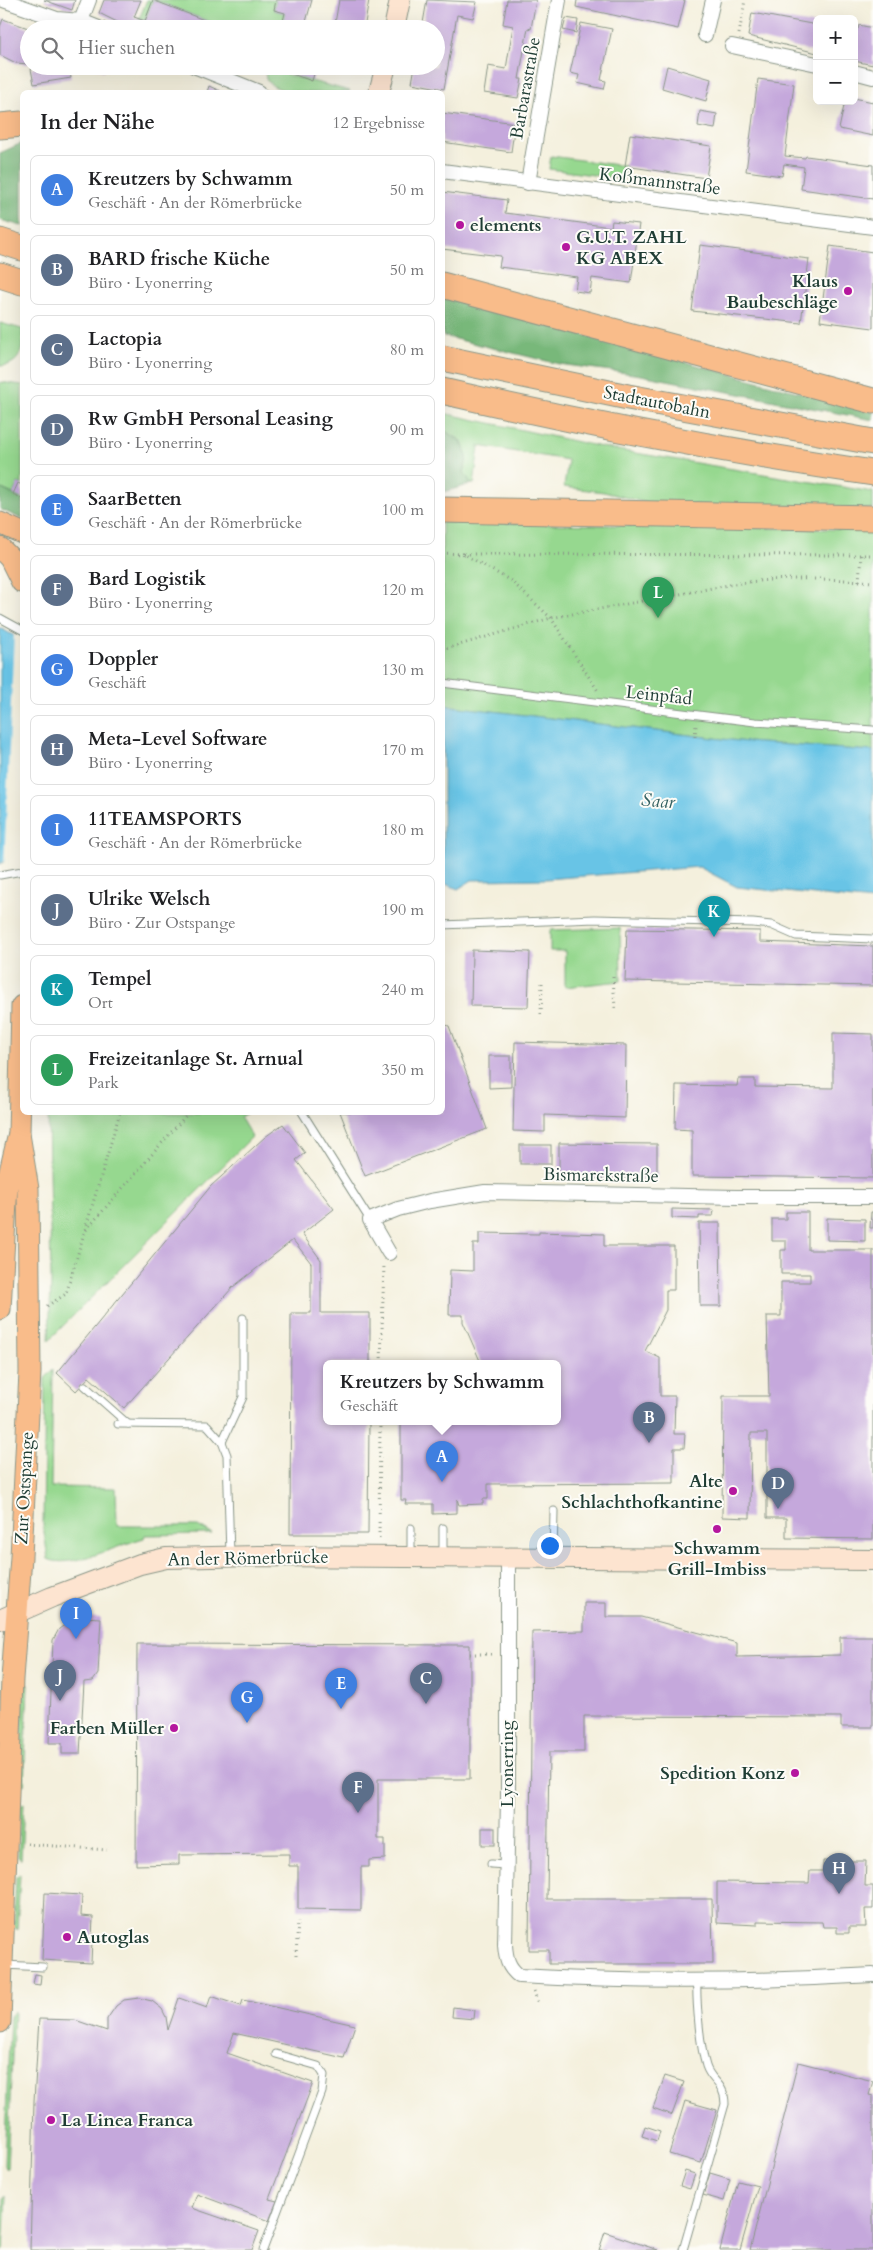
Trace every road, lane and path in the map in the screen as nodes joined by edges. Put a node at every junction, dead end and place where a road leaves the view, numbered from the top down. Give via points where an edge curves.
1 (3, 0) edge
2 (89, 0) edge
3 (400, 0) edge
4 (559, 0) edge
5 (713, 0) edge
6 (745, 0) edge
7 (69, 20) edge
8 (81, 20) edge
9 (396, 20) edge
10 (705, 35) dead end
11 (734, 46) joint
12 (813, 63) edge
13 (858, 73) edge
14 (216, 75) edge
15 (384, 75) edge
16 (873, 77) edge
17 (254, 90) edge
18 (380, 90) edge
19 (20, 124) edge
20 (0, 126) edge
21 (20, 131) edge
22 (0, 139) edge
23 (445, 171) edge
24 (528, 183) junction
25 (873, 227) edge
26 (0, 241) edge
27 (20, 247) edge
28 (0, 275) edge
29 (20, 281) edge
30 (445, 286) edge
31 (445, 359) edge
32 (445, 392) edge
33 (873, 400) edge
34 (873, 442) edge
35 (873, 473) edge
36 (445, 510) edge
37 (873, 518) edge
38 (0, 523) edge
39 (20, 532) edge
40 (0, 548) edge
41 (445, 553) edge
42 (464, 554) junction
43 (861, 554) junction
44 (873, 555) edge
45 (20, 578) edge
46 (859, 581) junction
47 (873, 582) edge
48 (0, 618) edge
49 (551, 618) junction
50 (20, 629) edge
51 (445, 649) edge
52 (445, 683) edge
53 (606, 704) junction
54 (696, 723) dead end
55 (873, 730) edge
56 (695, 737) dead end
57 (20, 871) edge
58 (0, 875) edge
59 (445, 925) edge
60 (873, 939) edge
61 (613, 977) dead end
62 (542, 983) dead end
63 (615, 1008) dead end
64 (541, 1014) dead end
65 (20, 1070) edge
66 (119, 1115) edge
67 (186, 1115) edge
68 (304, 1115) edge
69 (18, 1134) junction
70 (873, 1197) edge
71 (370, 1220) junction
72 (83, 1233) junction
73 (389, 1253) joint
74 (44, 1307) dead end
75 (0, 1308) edge
76 (243, 1318) dead end
77 (381, 1360) edge
78 (85, 1386) dead end
79 (118, 1424) dead end
80 (128, 1424) junction
81 (380, 1425) edge
82 (222, 1442) junction
83 (554, 1511) dead end
84 (411, 1528) dead end
85 (443, 1528) dead end
86 (379, 1537) dead end
87 (230, 1556) junction
88 (410, 1556) junction
89 (443, 1557) junction
90 (508, 1557) junction
91 (553, 1557) junction
92 (873, 1560) edge
93 (9, 1616) edge
94 (470, 1654) dead end
95 (489, 1654) dead end
96 (26, 1844) dead end
97 (107, 1850) dead end
98 (298, 1921) dead end
99 (296, 1956) dead end
100 (2, 1965) junction
101 (43, 1966) dead end
102 (873, 1976) edge
103 (697, 1980) junction
104 (0, 2022) edge
105 (276, 2054) dead end
106 (264, 2250) edge
107 (683, 2250) edge

1 - 7 street via 57,19
2 - 8 street
3 - 9 street
4 - 24 street, Barbarastraße
5 - 10 street
6 - 11 path
11 - 12 street
13 - 16 street
14 - 17 street
15 - 18 street
19 - 20 highway
21 - 22 main road
23 - 24 street, Koßmannstraße
24 - 25 street, Koßmannstraße
26 - 27 highway
28 - 29 highway
30 - 33 highway
31 - 34 highway, Stadtautobahn via 628,397
32 - 35 highway, Stadtautobahn via 632,431
36 - 37 highway
38 - 39 main road
40 - 45 main road via 10,558
41 - 42 path
42 - 43 path
42 - 49 path via 511,581
43 - 44 path
43 - 46 path
46 - 47 path
46 - 49 path via 814,578 760,580
48 - 50 lane
49 - 51 path
49 - 53 path
52 - 53 lane, Leinpfad
53 - 55 lane, Leinpfad via 755,722
54 - 56 path
57 - 58 lane
59 - 60 lane via 595,919 753,923 771,925 796,936
61 - 63 path
62 - 64 path
65 - 69 main road, Zur Ostspange
66 - 72 path
67 - 72 path
68 - 71 lane
69 - 75 main road, Zur Ostspange via 7,1184
69 - 93 main road, Zur Ostspange via 28,1189 31,1304 29,1402
70 - 71 street, Bismarckstraße via 485,1192 430,1201
71 - 73 street
72 - 74 path via 66,1294
73 - 77 path via 382,1268
76 - 82 lane via 243,1396
78 - 80 lane
79 - 80 lane
80 - 82 lane via 207,1425
81 - 86 path
82 - 87 lane via 227,1455
83 - 91 lane
84 - 88 lane
85 - 89 lane
87 - 88 street, An der Römerbrücke
87 - 93 street, An der Römerbrücke via 166,1558 140,1564
88 - 89 street, An der Römerbrücke
89 - 90 street, An der Römerbrücke
90 - 91 street
90 - 103 street, Lyonerring via 508,1800 498,1865 506,1959 510,1969 519,1976
91 - 92 street
93 - 100 main road, Zur Ostspange via 12,1679
94 - 95 path
96 - 97 path
98 - 99 path
100 - 101 lane
100 - 104 main road, Zur Ostspange
102 - 103 street, Lyonerring
103 - 107 lane via 696,1998 706,2066 725,2094 725,2104
105 - 106 lane via 318,2066 324,2075 322,2092

